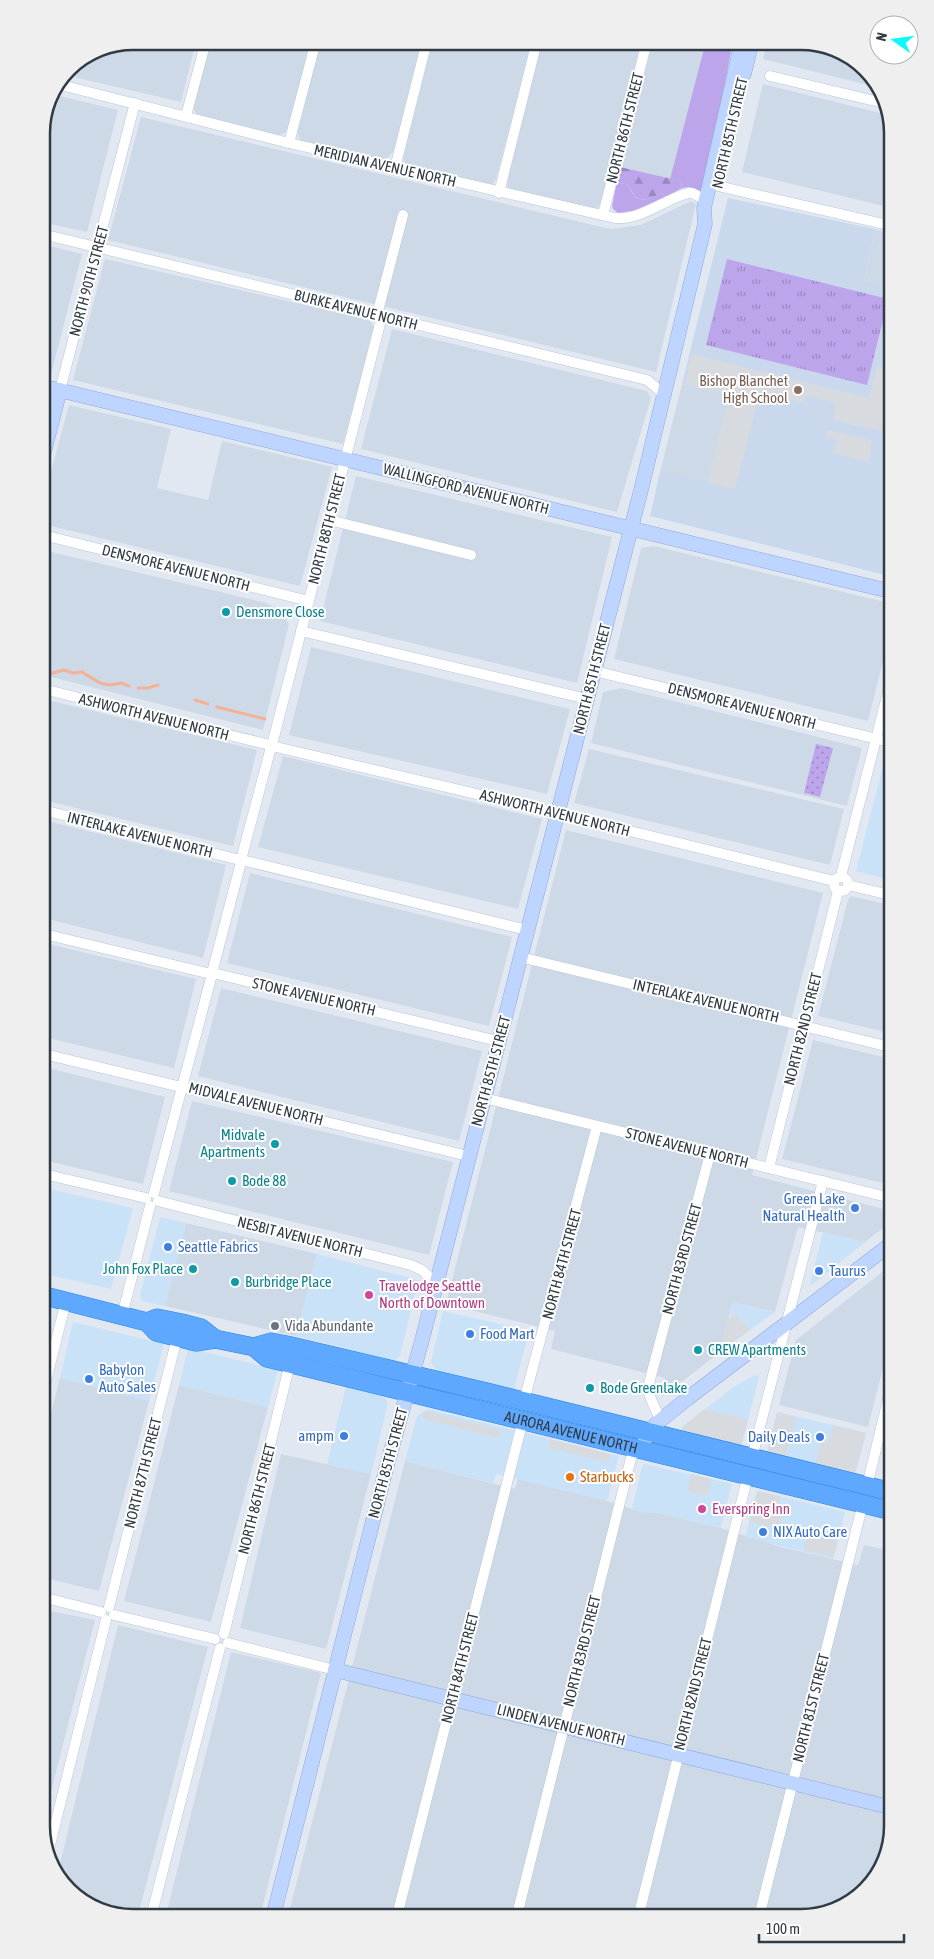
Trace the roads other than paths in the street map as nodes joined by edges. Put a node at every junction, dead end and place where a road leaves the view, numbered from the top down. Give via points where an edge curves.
1 (204, 50) edge
2 (314, 50) edge
3 (425, 50) edge
4 (535, 50) edge
5 (645, 50) edge
6 (740, 50) edge
7 (750, 50) edge
8 (770, 76) dead end
9 (65, 86) edge
10 (877, 101) edge
11 (134, 103) junction
12 (186, 116) junction
13 (290, 143) junction
14 (395, 168) junction
15 (718, 186) junction
16 (499, 193) junction
17 (706, 200) junction
18 (403, 215) dead end
19 (603, 216) junction
20 (704, 224) junction
21 (884, 224) edge
22 (50, 236) edge
23 (98, 248) junction
24 (379, 316) junction
25 (50, 388) edge
26 (60, 390) junction
27 (664, 397) junction
28 (50, 429) edge
29 (345, 460) junction
30 (329, 520) junction
31 (631, 529) junction
32 (50, 537) edge
33 (471, 554) dead end
34 (884, 590) edge
35 (309, 601) junction
36 (301, 631) junction
37 (594, 671) junction
38 (50, 691) edge
39 (587, 699) junction
40 (884, 712) edge
41 (877, 739) junction
42 (884, 741) edge
43 (271, 746) junction
44 (50, 812) edge
45 (558, 813) junction
46 (241, 860) junction
47 (840, 883) junction
48 (884, 894) edge
49 (528, 930) junction
50 (50, 935) edge
51 (520, 957) junction
52 (212, 974) junction
53 (805, 1025) junction
54 (498, 1041) junction
55 (884, 1045) edge
56 (50, 1055) edge
57 (182, 1086) junction
58 (484, 1098) junction
59 (597, 1126) junction
60 (710, 1154) junction
61 (468, 1156) junction
62 (769, 1168) junction
63 (50, 1175) edge
64 (823, 1181) junction
65 (884, 1196) edge
66 (152, 1200) junction
67 (884, 1249) edge
68 (436, 1284) junction
69 (50, 1297) edge
70 (66, 1301) junction
71 (122, 1316) junction
72 (147, 1322) junction
73 (786, 1324) junction
74 (177, 1338) junction
75 (215, 1339) junction
76 (254, 1347) junction
77 (290, 1363) junction
78 (50, 1364) edge
79 (412, 1374) junction
80 (407, 1392) junction
81 (524, 1401) junction
82 (884, 1419) edge
83 (521, 1427) junction
84 (655, 1427) junction
85 (638, 1448) junction
86 (752, 1458) junction
87 (748, 1475) junction
88 (867, 1486) junction
89 (884, 1490) edge
90 (862, 1503) junction
91 (884, 1509) edge
92 (50, 1599) edge
93 (108, 1614) junction
94 (222, 1641) junction
95 (335, 1670) junction
96 (452, 1699) junction
97 (563, 1726) junction
98 (678, 1755) junction
99 (792, 1783) junction
100 (884, 1806) edge
101 (52, 1839) edge
102 (153, 1909) edge
103 (275, 1909) edge
104 (399, 1909) edge
105 (517, 1909) edge
106 (639, 1909) edge
107 (761, 1909) edge

1 - 12 street
2 - 13 street
3 - 14 street
4 - 16 street
5 - 19 street, NORTH 86TH STREET
6 - 17 main road, NORTH 85TH STREET
7 - 15 main road, NORTH 85TH STREET
8 - 10 street
9 - 11 street, MERIDIAN AVENUE NORTH
11 - 12 street, MERIDIAN AVENUE NORTH
11 - 23 street, NORTH 90TH STREET
12 - 13 street, MERIDIAN AVENUE NORTH
13 - 14 street, MERIDIAN AVENUE NORTH
14 - 16 street, MERIDIAN AVENUE NORTH
15 - 20 main road, NORTH 85TH STREET via 712,211
15 - 21 street
16 - 19 street, MERIDIAN AVENUE NORTH
17 - 19 street, MERIDIAN AVENUE NORTH via 688,193 636,216 622,219
17 - 20 main road, NORTH 85TH STREET
18 - 24 street, NORTH 88TH STREET
20 - 27 main road, NORTH 85TH STREET
22 - 23 street, BURKE AVENUE NORTH
23 - 24 street, BURKE AVENUE NORTH
23 - 26 street, NORTH 90TH STREET
24 - 27 street, BURKE AVENUE NORTH via 647,380
24 - 29 street, NORTH 88TH STREET
25 - 26 main road, WALLINGFORD AVENUE NORTH
26 - 28 main road, NORTH 90TH STREET
26 - 29 main road, WALLINGFORD AVENUE NORTH
27 - 31 main road, NORTH 85TH STREET
29 - 30 street, NORTH 88TH STREET
29 - 31 main road, WALLINGFORD AVENUE NORTH
30 - 33 street
30 - 35 street, NORTH 88TH STREET
31 - 34 main road, WALLINGFORD AVENUE NORTH
31 - 37 main road, NORTH 85TH STREET
32 - 35 street, DENSMORE AVENUE NORTH
35 - 36 street, NORTH 88TH STREET
36 - 39 street
36 - 43 street, NORTH 88TH STREET
37 - 39 main road, NORTH 85TH STREET
37 - 41 street, DENSMORE AVENUE NORTH
38 - 43 street, ASHWORTH AVENUE NORTH
39 - 45 main road, NORTH 85TH STREET
40 - 41 street, NORTH 82ND STREET
41 - 42 street, DENSMORE AVENUE NORTH
41 - 47 street, NORTH 82ND STREET
43 - 45 street, ASHWORTH AVENUE NORTH
43 - 46 street, NORTH 88TH STREET
44 - 46 street, INTERLAKE AVENUE NORTH
45 - 47 street, ASHWORTH AVENUE NORTH
45 - 49 main road, NORTH 85TH STREET
46 - 49 street, INTERLAKE AVENUE NORTH
46 - 52 street, NORTH 88TH STREET
47 - 48 street, ASHWORTH AVENUE NORTH
47 - 53 street, NORTH 82ND STREET
49 - 51 main road, NORTH 85TH STREET
50 - 52 street, STONE AVENUE NORTH
51 - 53 street, INTERLAKE AVENUE NORTH
51 - 54 main road, NORTH 85TH STREET
52 - 54 street, STONE AVENUE NORTH
52 - 57 street, NORTH 88TH STREET
53 - 55 street, INTERLAKE AVENUE NORTH
53 - 62 street, NORTH 82ND STREET
54 - 58 main road, NORTH 85TH STREET
56 - 57 street, MIDVALE AVENUE NORTH
57 - 61 street, MIDVALE AVENUE NORTH
57 - 66 street, NORTH 88TH STREET
58 - 59 street, STONE AVENUE NORTH
58 - 61 main road, NORTH 85TH STREET
59 - 60 street, STONE AVENUE NORTH
59 - 81 street, NORTH 84TH STREET
60 - 62 street, STONE AVENUE NORTH
60 - 84 street, NORTH 83RD STREET via 648,1387 656,1407
61 - 68 main road, NORTH 85TH STREET
62 - 64 street, STONE AVENUE NORTH
63 - 66 street, NESBIT AVENUE NORTH
64 - 65 street, STONE AVENUE NORTH
64 - 73 street
66 - 68 street, NESBIT AVENUE NORTH via 411,1265 422,1270
66 - 71 street, NORTH 88TH STREET
67 - 73 main road
68 - 79 main road, NORTH 85TH STREET
69 - 70 highway, AURORA AVENUE NORTH
70 - 71 highway, AURORA AVENUE NORTH
70 - 78 street
71 - 72 highway, AURORA AVENUE NORTH
72 - 74 highway, AURORA AVENUE NORTH via 156,1332
72 - 75 highway, AURORA AVENUE NORTH via 157,1318 201,1328
73 - 84 main road
73 - 86 street
74 - 75 highway, AURORA AVENUE NORTH via 196,1342
74 - 93 street, NORTH 87TH STREET
75 - 76 highway, AURORA AVENUE NORTH
76 - 77 highway, AURORA AVENUE NORTH via 267,1358
76 - 79 highway, AURORA AVENUE NORTH via 272,1342
77 - 80 highway, AURORA AVENUE NORTH
77 - 94 street, NORTH 86TH STREET
79 - 80 main road, NORTH 85TH STREET
79 - 81 highway, AURORA AVENUE NORTH
80 - 83 highway, AURORA AVENUE NORTH
80 - 95 main road, NORTH 85TH STREET
81 - 84 highway, AURORA AVENUE NORTH
82 - 88 street
83 - 85 highway, AURORA AVENUE NORTH
83 - 96 street, NORTH 84TH STREET
84 - 85 main road
84 - 86 highway, AURORA AVENUE NORTH
85 - 87 highway, AURORA AVENUE NORTH
85 - 97 street, NORTH 83RD STREET via 631,1458
86 - 88 highway, AURORA AVENUE NORTH
87 - 90 highway, AURORA AVENUE NORTH
87 - 98 street, NORTH 82ND STREET
88 - 89 highway, AURORA AVENUE NORTH
90 - 91 highway, AURORA AVENUE NORTH
90 - 99 street, NORTH 81ST STREET
92 - 93 street, LINDEN AVENUE NORTH
93 - 94 street, LINDEN AVENUE NORTH
93 - 101 street, NORTH 87TH STREET
94 - 95 street, LINDEN AVENUE NORTH
94 - 102 street, NORTH 86TH STREET
95 - 96 main road, LINDEN AVENUE NORTH
95 - 103 main road, NORTH 85TH STREET
96 - 97 main road, LINDEN AVENUE NORTH
96 - 104 street, NORTH 84TH STREET
97 - 98 main road, LINDEN AVENUE NORTH
97 - 105 street, NORTH 83RD STREET
98 - 99 main road, LINDEN AVENUE NORTH
98 - 106 street, NORTH 82ND STREET
99 - 100 main road, LINDEN AVENUE NORTH
99 - 107 street, NORTH 81ST STREET

